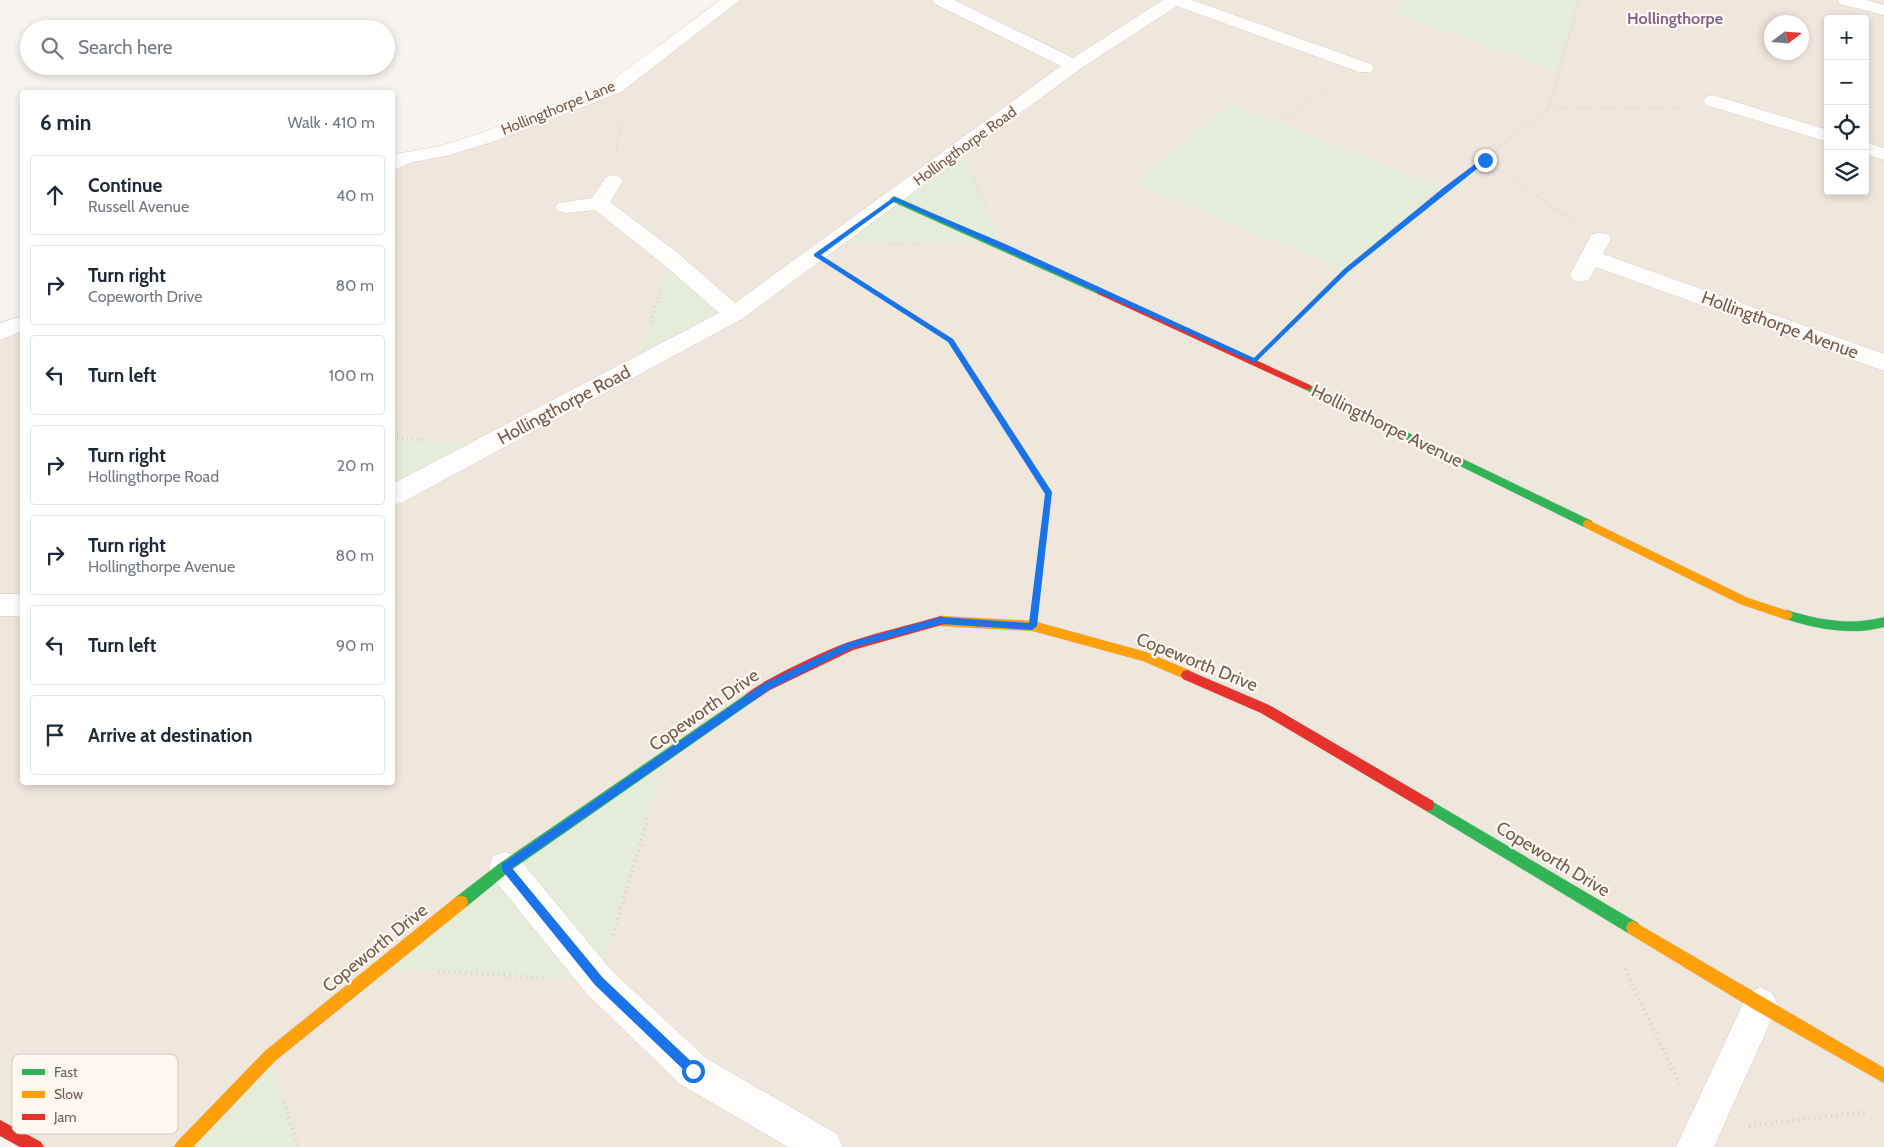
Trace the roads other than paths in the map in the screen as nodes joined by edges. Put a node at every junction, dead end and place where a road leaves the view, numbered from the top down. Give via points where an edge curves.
1 (731, 0) edge
2 (941, 0) edge
3 (1176, 0) edge
4 (1846, 0) edge
5 (1884, 10) edge
6 (1381, 58) dead end
7 (1074, 65) junction
8 (1693, 108) road end
9 (1824, 135) edge
10 (1869, 149) edge
11 (1884, 154) edge
12 (395, 163) edge
13 (613, 181) road end
14 (894, 198) junction
15 (599, 203) junction
16 (565, 207) dead end
17 (1590, 257) road end
18 (734, 314) junction
19 (20, 323) edge
20 (0, 332) edge
21 (1884, 362) edge
22 (395, 494) edge
23 (0, 605) edge
24 (20, 605) edge
25 (1884, 622) edge
26 (505, 867) junction
27 (1760, 1005) junction
28 (1884, 1076) edge
29 (0, 1128) edge
30 (36, 1147) edge
31 (182, 1147) edge
32 (824, 1147) edge
33 (1695, 1147) edge

1 - 12 street, Hollingthorpe Lane via 614,88 488,137 403,158
2 - 7 street
3 - 6 street, Hollingthorpe Road via 1363,74
3 - 7 street, Hollingthorpe Road
4 - 5 street
7 - 14 street, Hollingthorpe Road
8 - 9 street via 1712,95
10 - 11 street
13 - 15 street
14 - 18 street, Hollingthorpe Road
14 - 25 street, Hollingthorpe Avenue via 1255,361 1744,601 1810,623 1874,626
15 - 16 street
15 - 18 street via 671,258
17 - 21 street, Hollingthorpe Avenue
18 - 22 street, Hollingthorpe Road
19 - 20 street
23 - 24 street
26 - 27 street, Copeworth Drive via 766,686 850,646 941,621 1032,626 1146,656 1266,710
26 - 31 street, Copeworth Drive via 270,1056
26 - 32 street via 599,982 693,1071
27 - 28 street, Copeworth Drive
27 - 33 street
29 - 30 street

